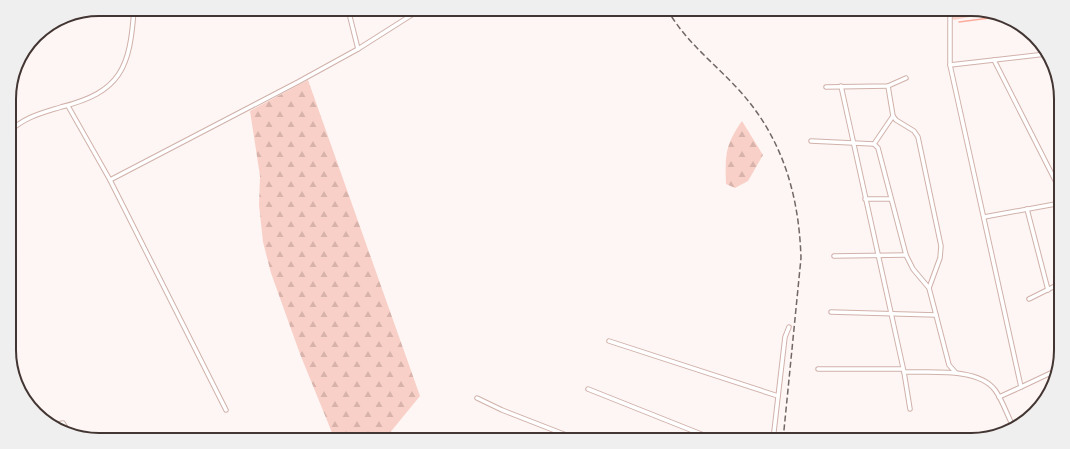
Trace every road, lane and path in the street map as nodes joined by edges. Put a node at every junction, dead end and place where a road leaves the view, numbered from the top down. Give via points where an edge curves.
1 (133, 16) edge
2 (350, 16) edge
3 (410, 16) edge
4 (950, 16) edge
5 (358, 49) junction
6 (1041, 55) edge
7 (994, 60) junction
8 (950, 65) junction
9 (906, 78) dead end
10 (841, 86) junction
11 (888, 86) junction
12 (826, 87) dead end
13 (68, 106) junction
14 (893, 116) junction
15 (16, 125) edge
16 (810, 141) dead end
17 (853, 142) junction
18 (874, 144) junction
19 (110, 180) junction
20 (1054, 180) edge
21 (891, 199) junction
22 (865, 200) junction
23 (1054, 204) edge
24 (1027, 208) junction
25 (984, 217) junction
26 (906, 255) junction
27 (834, 256) dead end
28 (877, 256) junction
29 (1054, 287) edge
30 (929, 288) junction
31 (1048, 290) junction
32 (1029, 299) dead end
33 (831, 312) dead end
34 (890, 314) junction
35 (936, 315) junction
36 (789, 327) dead end
37 (609, 341) dead end
38 (818, 369) dead end
39 (903, 371) junction
40 (956, 373) junction
41 (1051, 373) edge
42 (1021, 387) junction
43 (588, 388) dead end
44 (778, 396) junction
45 (999, 397) junction
46 (477, 398) dead end
47 (910, 409) dead end
48 (226, 410) dead end
49 (1011, 422) edge
50 (561, 433) edge
51 (699, 433) edge
52 (774, 433) edge

1 - 13 street via 126,59 116,80 102,92
2 - 5 street
3 - 5 street
4 - 8 street
5 - 19 street
6 - 7 street
7 - 8 street
7 - 20 street
8 - 25 street
9 - 11 street
10 - 11 street
10 - 12 street
10 - 17 street
11 - 14 street
13 - 15 street via 40,113
13 - 19 street
14 - 18 street
14 - 30 street via 914,131 918,137 926,169 941,246 940,258
16 - 17 street
17 - 18 street
17 - 22 street
18 - 21 street via 879,150
19 - 48 street
21 - 22 street
21 - 26 street
22 - 28 street
23 - 24 street
24 - 25 street
24 - 31 street
25 - 42 street
26 - 28 street
26 - 30 street via 913,269
27 - 28 street
28 - 34 street
29 - 31 street
30 - 35 street
31 - 32 street
33 - 34 street
34 - 35 street
34 - 39 street
35 - 40 street via 949,365
36 - 44 street via 785,337
37 - 44 street
38 - 39 street
39 - 40 street
39 - 47 street
40 - 45 street via 986,382
41 - 42 street
42 - 45 street
43 - 51 street
44 - 52 street
45 - 49 street
46 - 50 street

